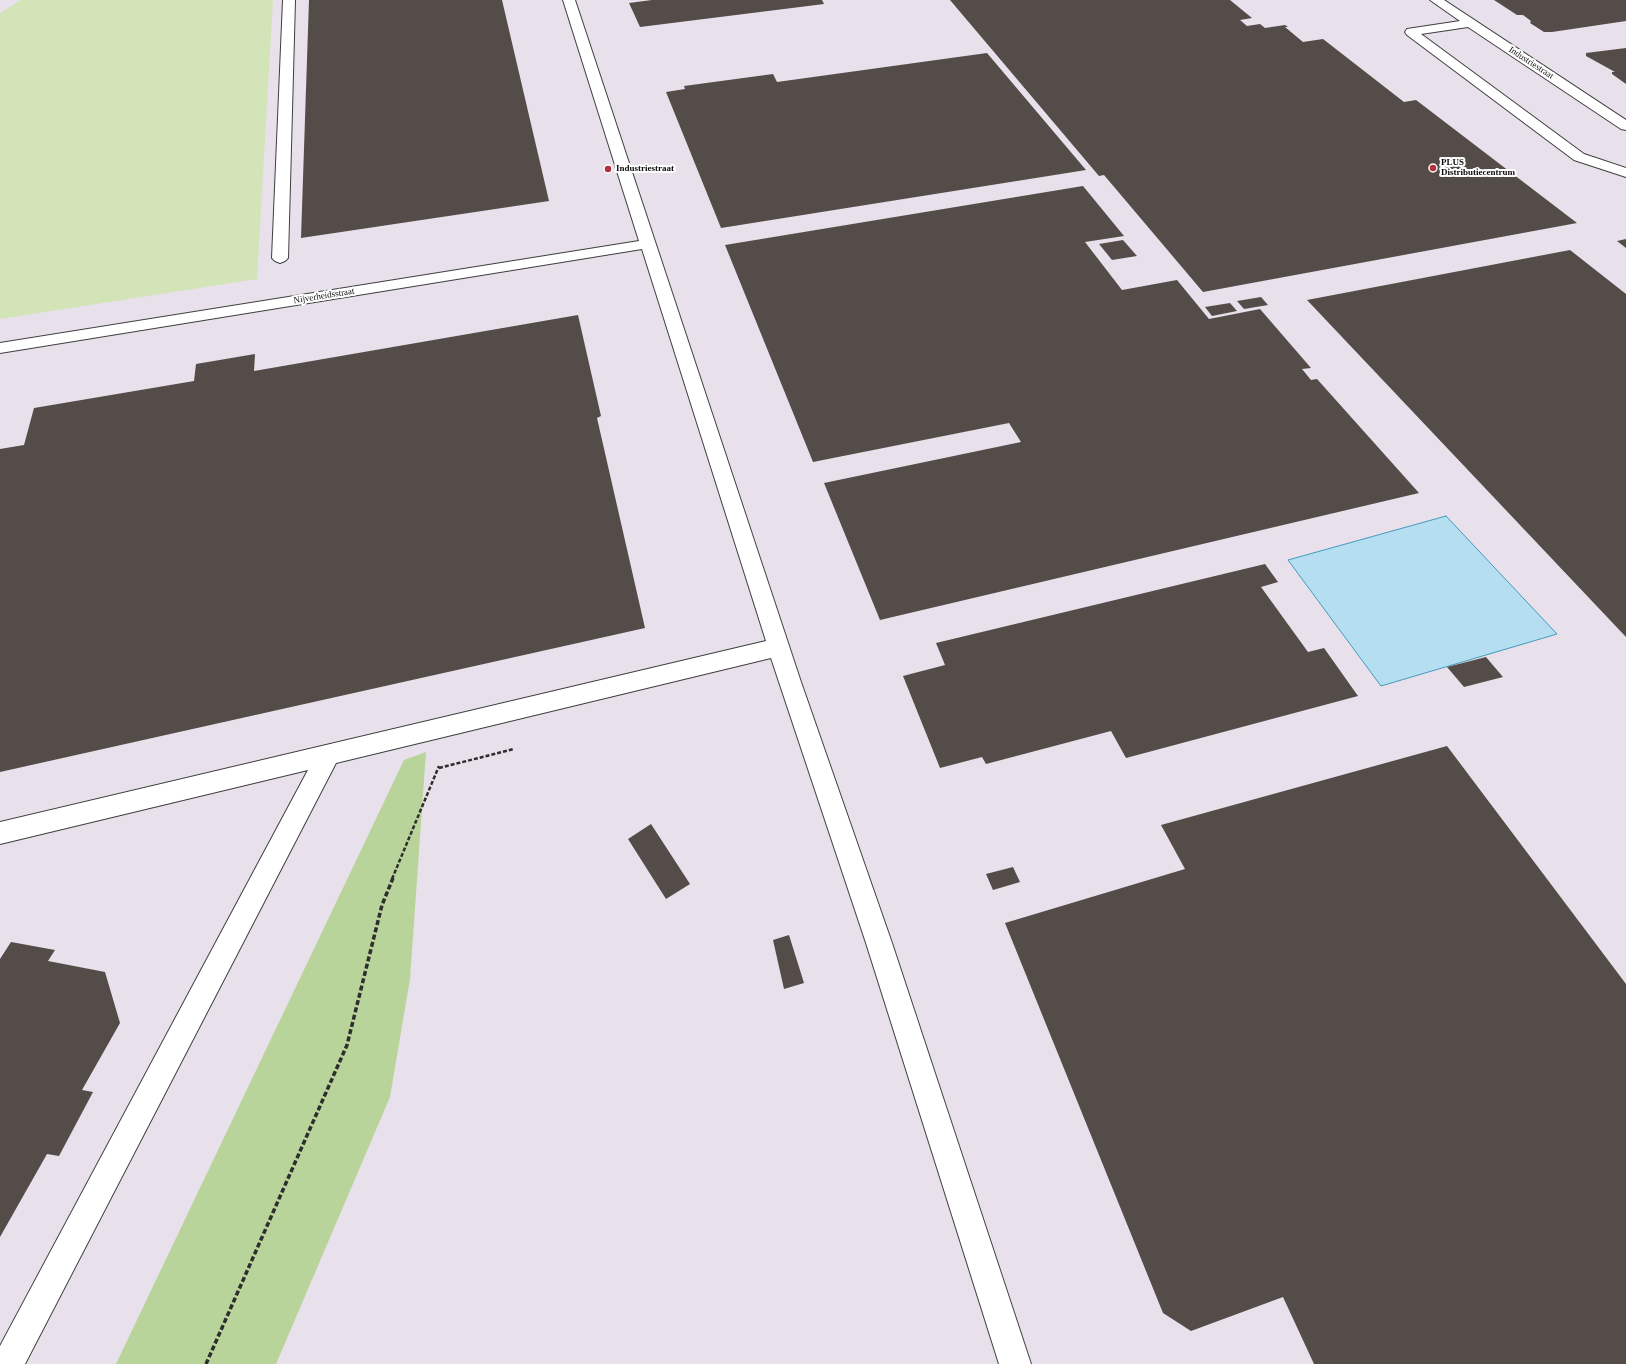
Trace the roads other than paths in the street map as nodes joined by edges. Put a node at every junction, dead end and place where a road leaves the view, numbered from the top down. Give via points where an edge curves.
1 (289, 0) edge
2 (569, 0) edge
3 (1436, 0) edge
4 (1470, 23) junction
5 (1626, 126) edge
6 (1626, 172) edge
7 (647, 244) junction
8 (280, 258) dead end
9 (0, 348) edge
10 (779, 647) junction
11 (328, 755) junction
12 (0, 833) edge
13 (8, 1364) edge
14 (1015, 1364) edge

1 - 8 street
2 - 7 street
3 - 4 street, Industriestraat
4 - 5 street, Industriestraat
4 - 6 street via 1411,32 1579,157
7 - 9 street, Nijverheidsstraat
7 - 10 street
10 - 11 street
10 - 14 street via 881,950
11 - 12 street
11 - 13 street

